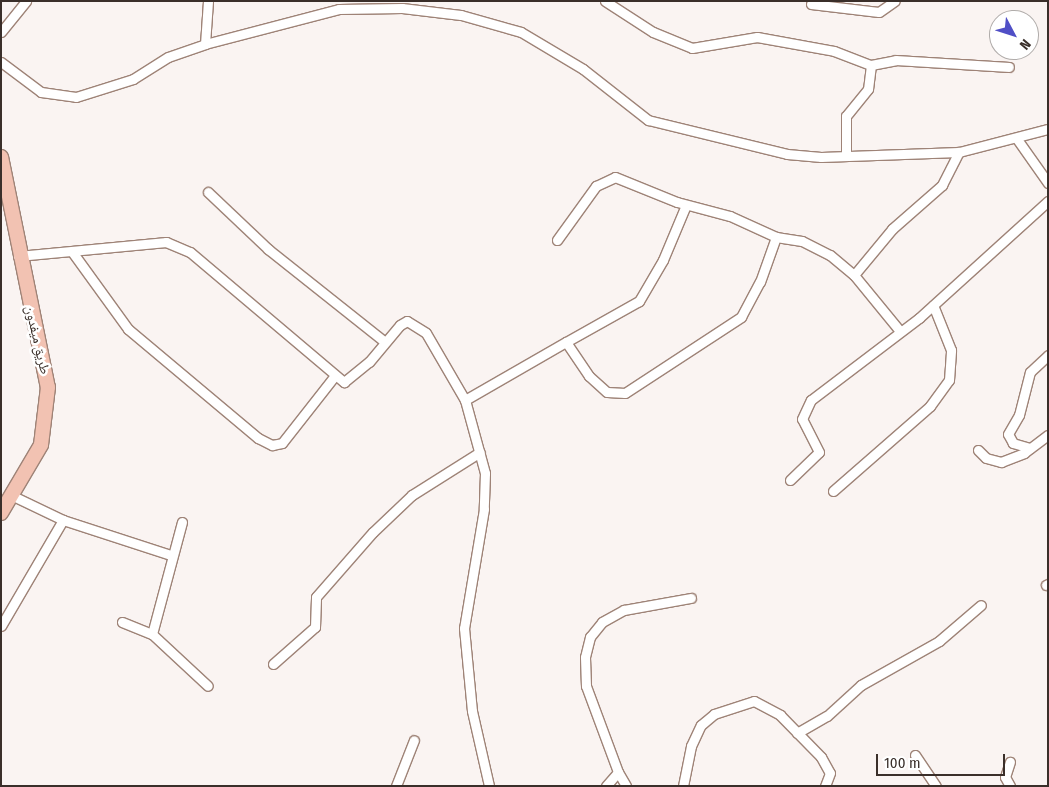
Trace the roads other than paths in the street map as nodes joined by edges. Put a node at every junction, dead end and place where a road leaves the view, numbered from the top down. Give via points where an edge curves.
1 (26, 1) edge
2 (208, 1) edge
3 (605, 1) edge
4 (895, 1) edge
5 (811, 4) dead end
6 (1, 32) edge
7 (205, 44) junction
8 (1, 62) edge
9 (871, 65) junction
10 (1009, 67) dead end
11 (1048, 130) edge
12 (1017, 139) junction
13 (959, 152) junction
14 (846, 156) junction
15 (1, 157) edge
16 (1048, 183) edge
17 (208, 192) dead end
18 (1048, 201) edge
19 (686, 205) junction
20 (776, 237) junction
21 (557, 240) dead end
22 (73, 253) junction
23 (18, 256) junction
24 (854, 274) junction
25 (934, 305) junction
26 (898, 330) junction
27 (385, 342) junction
28 (566, 342) junction
29 (1048, 355) edge
30 (333, 378) junction
31 (465, 400) junction
32 (1048, 434) edge
33 (1030, 448) junction
34 (978, 450) dead end
35 (480, 452) junction
36 (790, 480) dead end
37 (833, 491) dead end
38 (13, 496) junction
39 (1, 513) edge
40 (63, 520) junction
41 (182, 522) dead end
42 (171, 555) junction
43 (692, 598) dead end
44 (982, 606) dead end
45 (122, 622) dead end
46 (1, 626) edge
47 (152, 634) junction
48 (273, 664) dead end
49 (208, 686) dead end
50 (797, 733) junction
51 (414, 740) dead end
52 (916, 755) dead end
53 (1010, 762) dead end
54 (618, 772) junction
55 (396, 786) edge
56 (489, 786) edge
57 (606, 786) edge
58 (626, 786) edge
59 (683, 786) edge
60 (826, 786) edge
61 (936, 786) edge
62 (1010, 786) edge

1 - 6 street
2 - 7 street
3 - 9 street via 654,32 692,48 757,37 834,52
4 - 5 street via 879,12
7 - 8 street via 168,57 126,82 76,97 41,92
7 - 14 street via 339,9 402,8 461,15 534,39 583,69 648,120 787,154
9 - 10 street via 896,60
9 - 14 street via 868,90 846,116
11 - 12 street
12 - 13 street
12 - 16 street
13 - 14 street
13 - 24 street via 942,185 892,229
15 - 23 main road, طريق ميفدون
17 - 27 street via 268,249
18 - 25 street
19 - 20 street via 730,216
19 - 21 street via 608,178 580,205
19 - 28 street via 663,260 639,301
20 - 24 street via 817,246
20 - 28 street via 760,282 741,317 625,393 615,394 598,384
22 - 23 street
22 - 30 street via 152,240 190,252
22 - 30 street via 128,329 258,438 272,445 282,443
23 - 38 main road, طريق ميفدون via 48,404 41,446
24 - 26 street
25 - 26 street
25 - 37 street via 950,350 949,380 930,406
26 - 36 street via 803,409 802,419 819,452
27 - 30 street via 353,376 344,382
27 - 31 street via 400,324 417,325 440,351
28 - 31 street
29 - 33 street via 1030,372 1020,414 1008,434 1013,442
31 - 35 street
32 - 33 street
33 - 34 street via 1001,462 986,458
35 - 48 street via 418,490 373,532 316,597 315,627
35 - 56 street via 484,509 464,628 472,711
38 - 39 main road, طريق ميفدون
38 - 40 street
40 - 42 street
40 - 46 street
41 - 42 street
42 - 47 street
43 - 54 street via 641,606 611,616 596,628 586,647 586,686
44 - 50 street via 939,642 862,685 827,716
45 - 47 street
47 - 49 street
50 - 59 street via 780,715 754,701 714,714 701,725 690,746
50 - 60 street via 828,767 830,779
51 - 55 street
52 - 61 street
53 - 62 street via 1005,777
54 - 57 street
54 - 58 street

